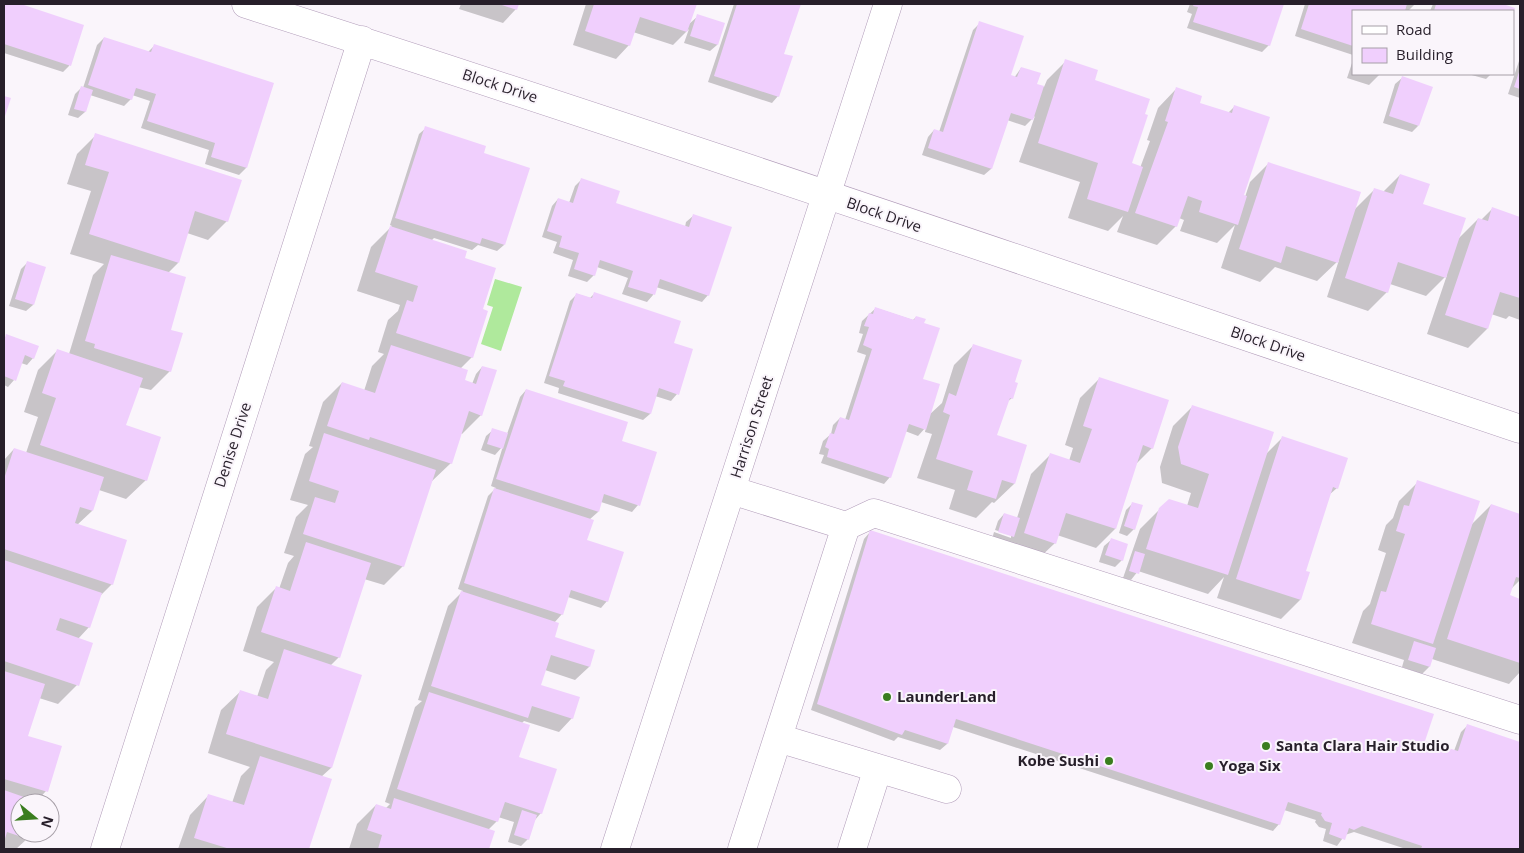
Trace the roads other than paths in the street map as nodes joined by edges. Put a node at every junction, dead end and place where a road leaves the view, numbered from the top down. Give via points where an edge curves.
1 (246, 4) edge
2 (888, 4) edge
3 (362, 40) junction
4 (826, 195) junction
5 (1520, 429) edge
6 (731, 490) junction
7 (846, 526) junction
8 (1520, 720) edge
9 (778, 738) junction
10 (878, 768) junction
11 (947, 789) dead end
12 (105, 849) edge
13 (615, 849) edge
14 (742, 849) edge
15 (852, 849) edge

1 - 3 street, Block Drive
2 - 4 street, Harrison Street
3 - 4 street, Block Drive
3 - 12 street, Denise Drive
4 - 5 street, Block Drive
4 - 6 street, Harrison Street
6 - 7 street
6 - 13 street, Harrison Street
7 - 8 street via 874,513
7 - 9 street
9 - 10 street
9 - 14 street
10 - 11 street
10 - 15 street

